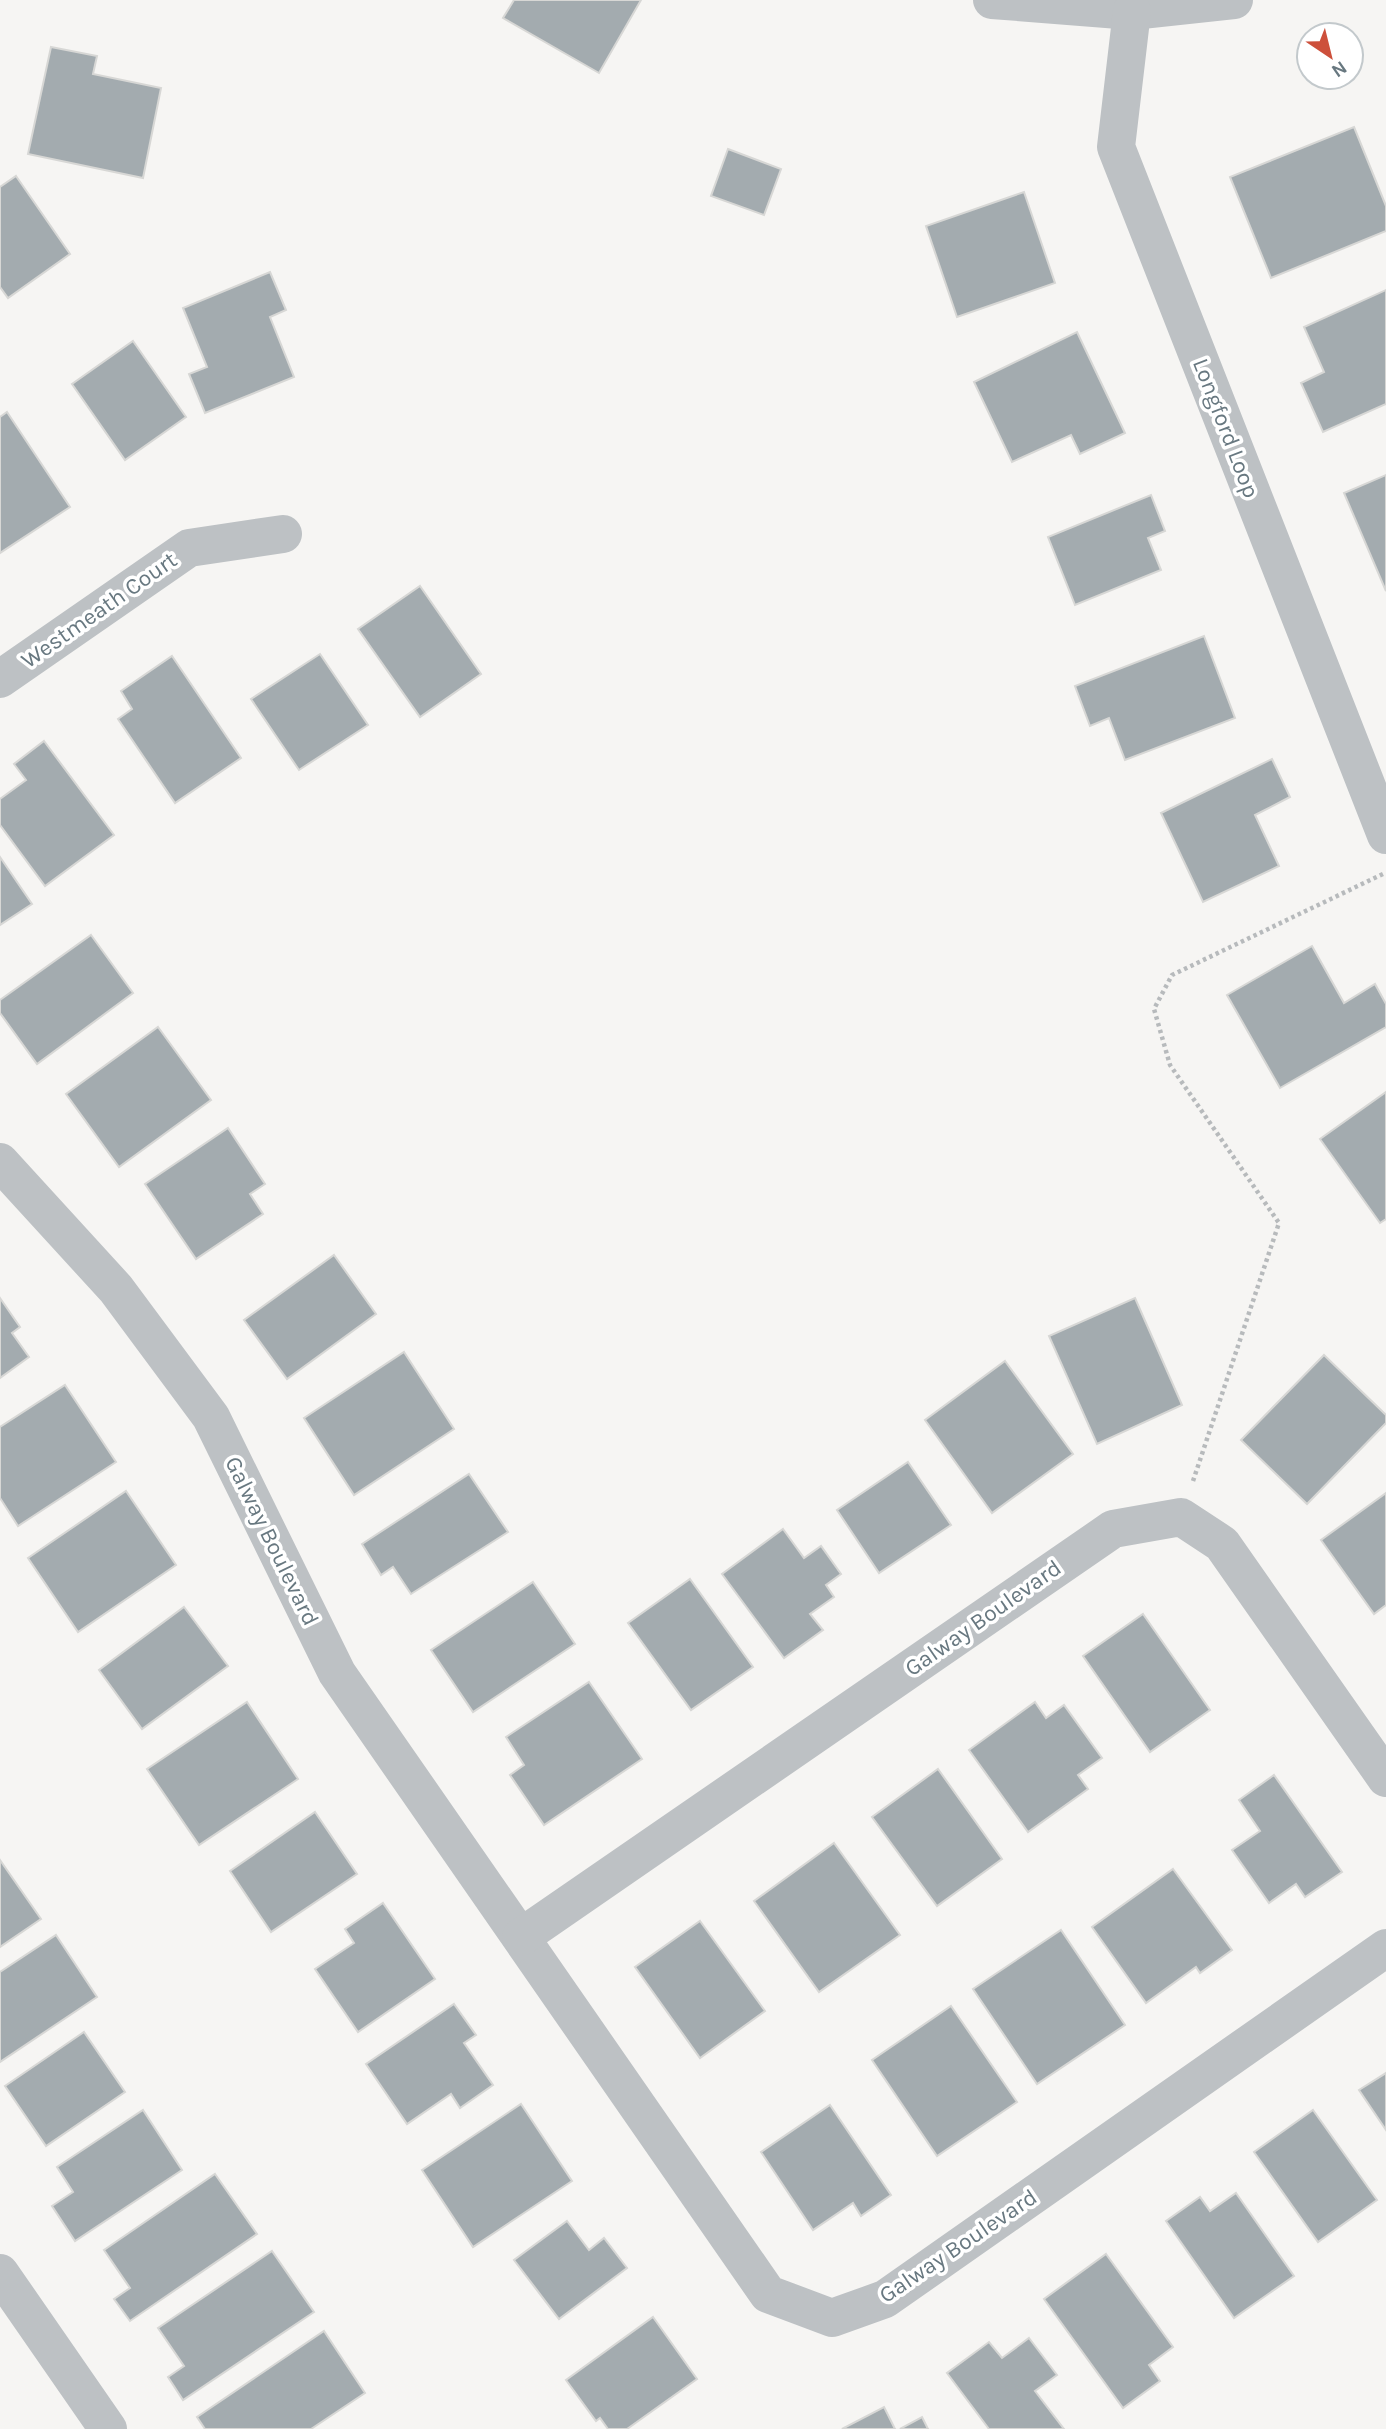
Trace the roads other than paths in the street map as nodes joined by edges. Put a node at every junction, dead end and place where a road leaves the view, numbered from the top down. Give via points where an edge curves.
1 (992, 0) edge
2 (1234, 0) edge
3 (1132, 11) junction
4 (283, 534) dead end
5 (0, 679) edge
6 (1386, 835) edge
7 (0, 1162) edge
8 (1386, 1778) edge
9 (521, 1937) junction
10 (1386, 1948) edge
11 (0, 2273) edge
12 (11, 2314) edge
13 (108, 2429) edge

1 - 3 street
2 - 3 street
3 - 6 street, Longford Loop via 1115,147
4 - 5 street, Westmeath Court via 189,548
7 - 9 street, Galway Boulevard via 116,1289 211,1417 337,1673
8 - 9 street, Galway Boulevard via 1222,1544 1181,1517 1113,1529
9 - 10 street, Galway Boulevard via 768,2294 832,2318 885,2299
11 - 12 street
12 - 13 street

